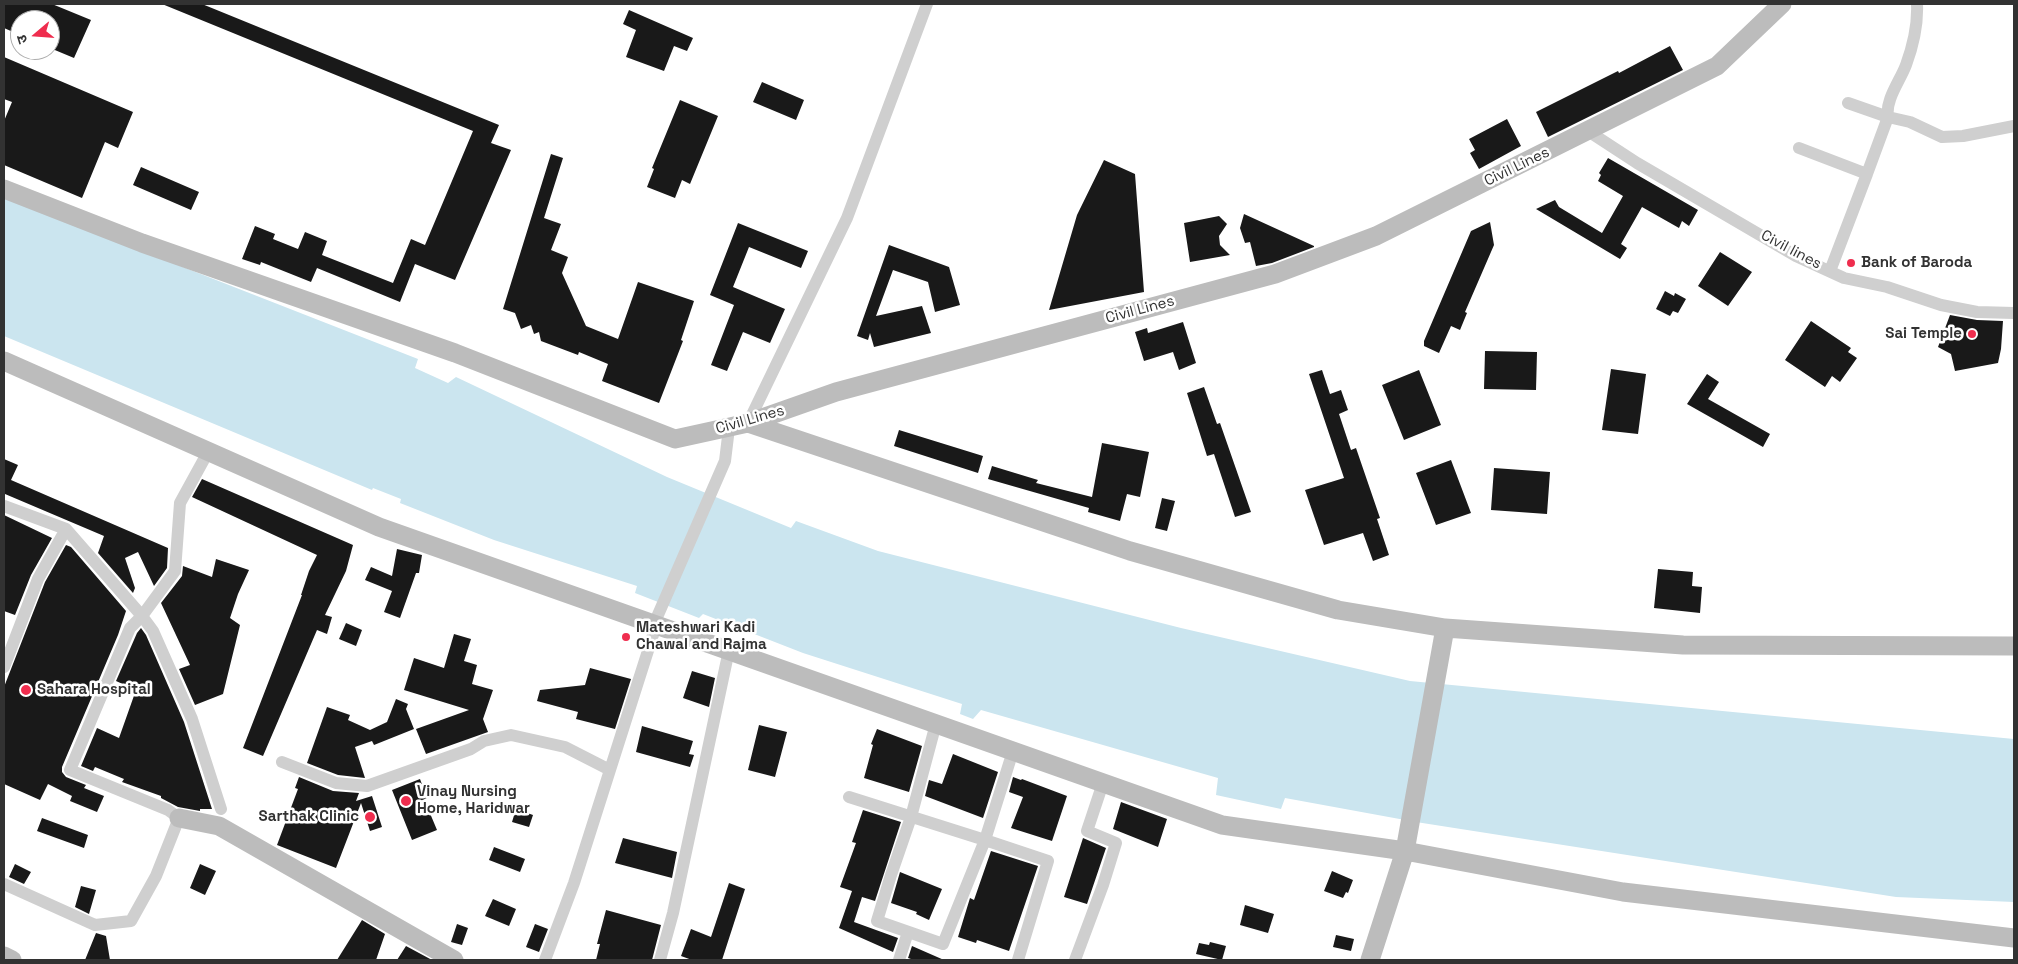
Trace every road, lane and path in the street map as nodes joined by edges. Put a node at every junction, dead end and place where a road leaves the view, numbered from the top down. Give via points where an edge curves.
1 (927, 4) edge
2 (1782, 4) edge
3 (1917, 4) edge
4 (1848, 103) dead end
5 (1888, 117) junction
6 (2014, 126) edge
7 (1588, 131) junction
8 (1799, 148) dead end
9 (1867, 174) junction
10 (4, 189) edge
11 (1830, 271) junction
12 (2014, 313) edge
13 (4, 361) edge
14 (748, 423) junction
15 (729, 428) junction
16 (208, 452) junction
17 (4, 506) edge
18 (66, 529) junction
19 (142, 616) junction
20 (657, 618) junction
21 (1445, 628) junction
22 (8, 637) edge
23 (2014, 646) edge
24 (729, 650) junction
25 (4, 667) edge
26 (934, 731) dead end
27 (1013, 751) junction
28 (282, 762) dead end
29 (610, 770) junction
30 (1103, 783) junction
31 (849, 797) dead end
32 (221, 809) dead end
33 (911, 817) junction
34 (180, 818) junction
35 (985, 840) junction
36 (1405, 851) junction
37 (4, 884) edge
38 (908, 932) junction
39 (2014, 938) edge
40 (4, 956) edge
41 (12, 960) edge
42 (454, 960) edge
43 (545, 960) edge
44 (660, 960) edge
45 (899, 960) edge
46 (1018, 960) edge
47 (1075, 960) edge
48 (1370, 960) edge

1 - 14 street via 847,218
2 - 7 street, Civil Lines via 1717,66
3 - 5 street via 1914,41 1886,109
4 - 5 street
5 - 6 street via 1910,122 1942,137
5 - 9 street
7 - 11 street, Civil lines via 1796,256
7 - 14 street, Civil Lines via 1376,236 1275,274 836,392
8 - 9 street
9 - 11 street
10 - 15 street, Civil Lines via 142,243 455,353 675,439
11 - 12 street, Civil lines via 1844,278 1887,287 1941,305 1977,312
13 - 16 street
14 - 15 street, Civil Lines
14 - 21 street via 1130,551 1338,610
15 - 20 street via 725,461
16 - 19 street via 180,503 175,571
16 - 20 street via 378,527
17 - 18 street
18 - 19 street
18 - 22 street
19 - 32 street via 153,631 192,719
19 - 34 street via 130,628 70,770 168,810
20 - 24 street
20 - 29 street
21 - 23 street via 1682,645
21 - 36 street
22 - 25 street
24 - 27 street
24 - 44 street via 673,914
26 - 33 street
27 - 30 street
27 - 35 street
28 - 29 street via 336,783 367,786 471,749 484,741 511,735 565,747
29 - 43 street via 574,884
30 - 36 street via 1222,825
30 - 47 street via 1086,831 1116,843
31 - 33 street
33 - 35 street
33 - 38 street via 877,921
34 - 37 street via 156,876 131,920 95,925
34 - 42 street via 219,826
35 - 38 street via 943,944
35 - 46 street via 1048,861
36 - 39 street via 1623,892
36 - 48 street
38 - 45 street
40 - 41 street

